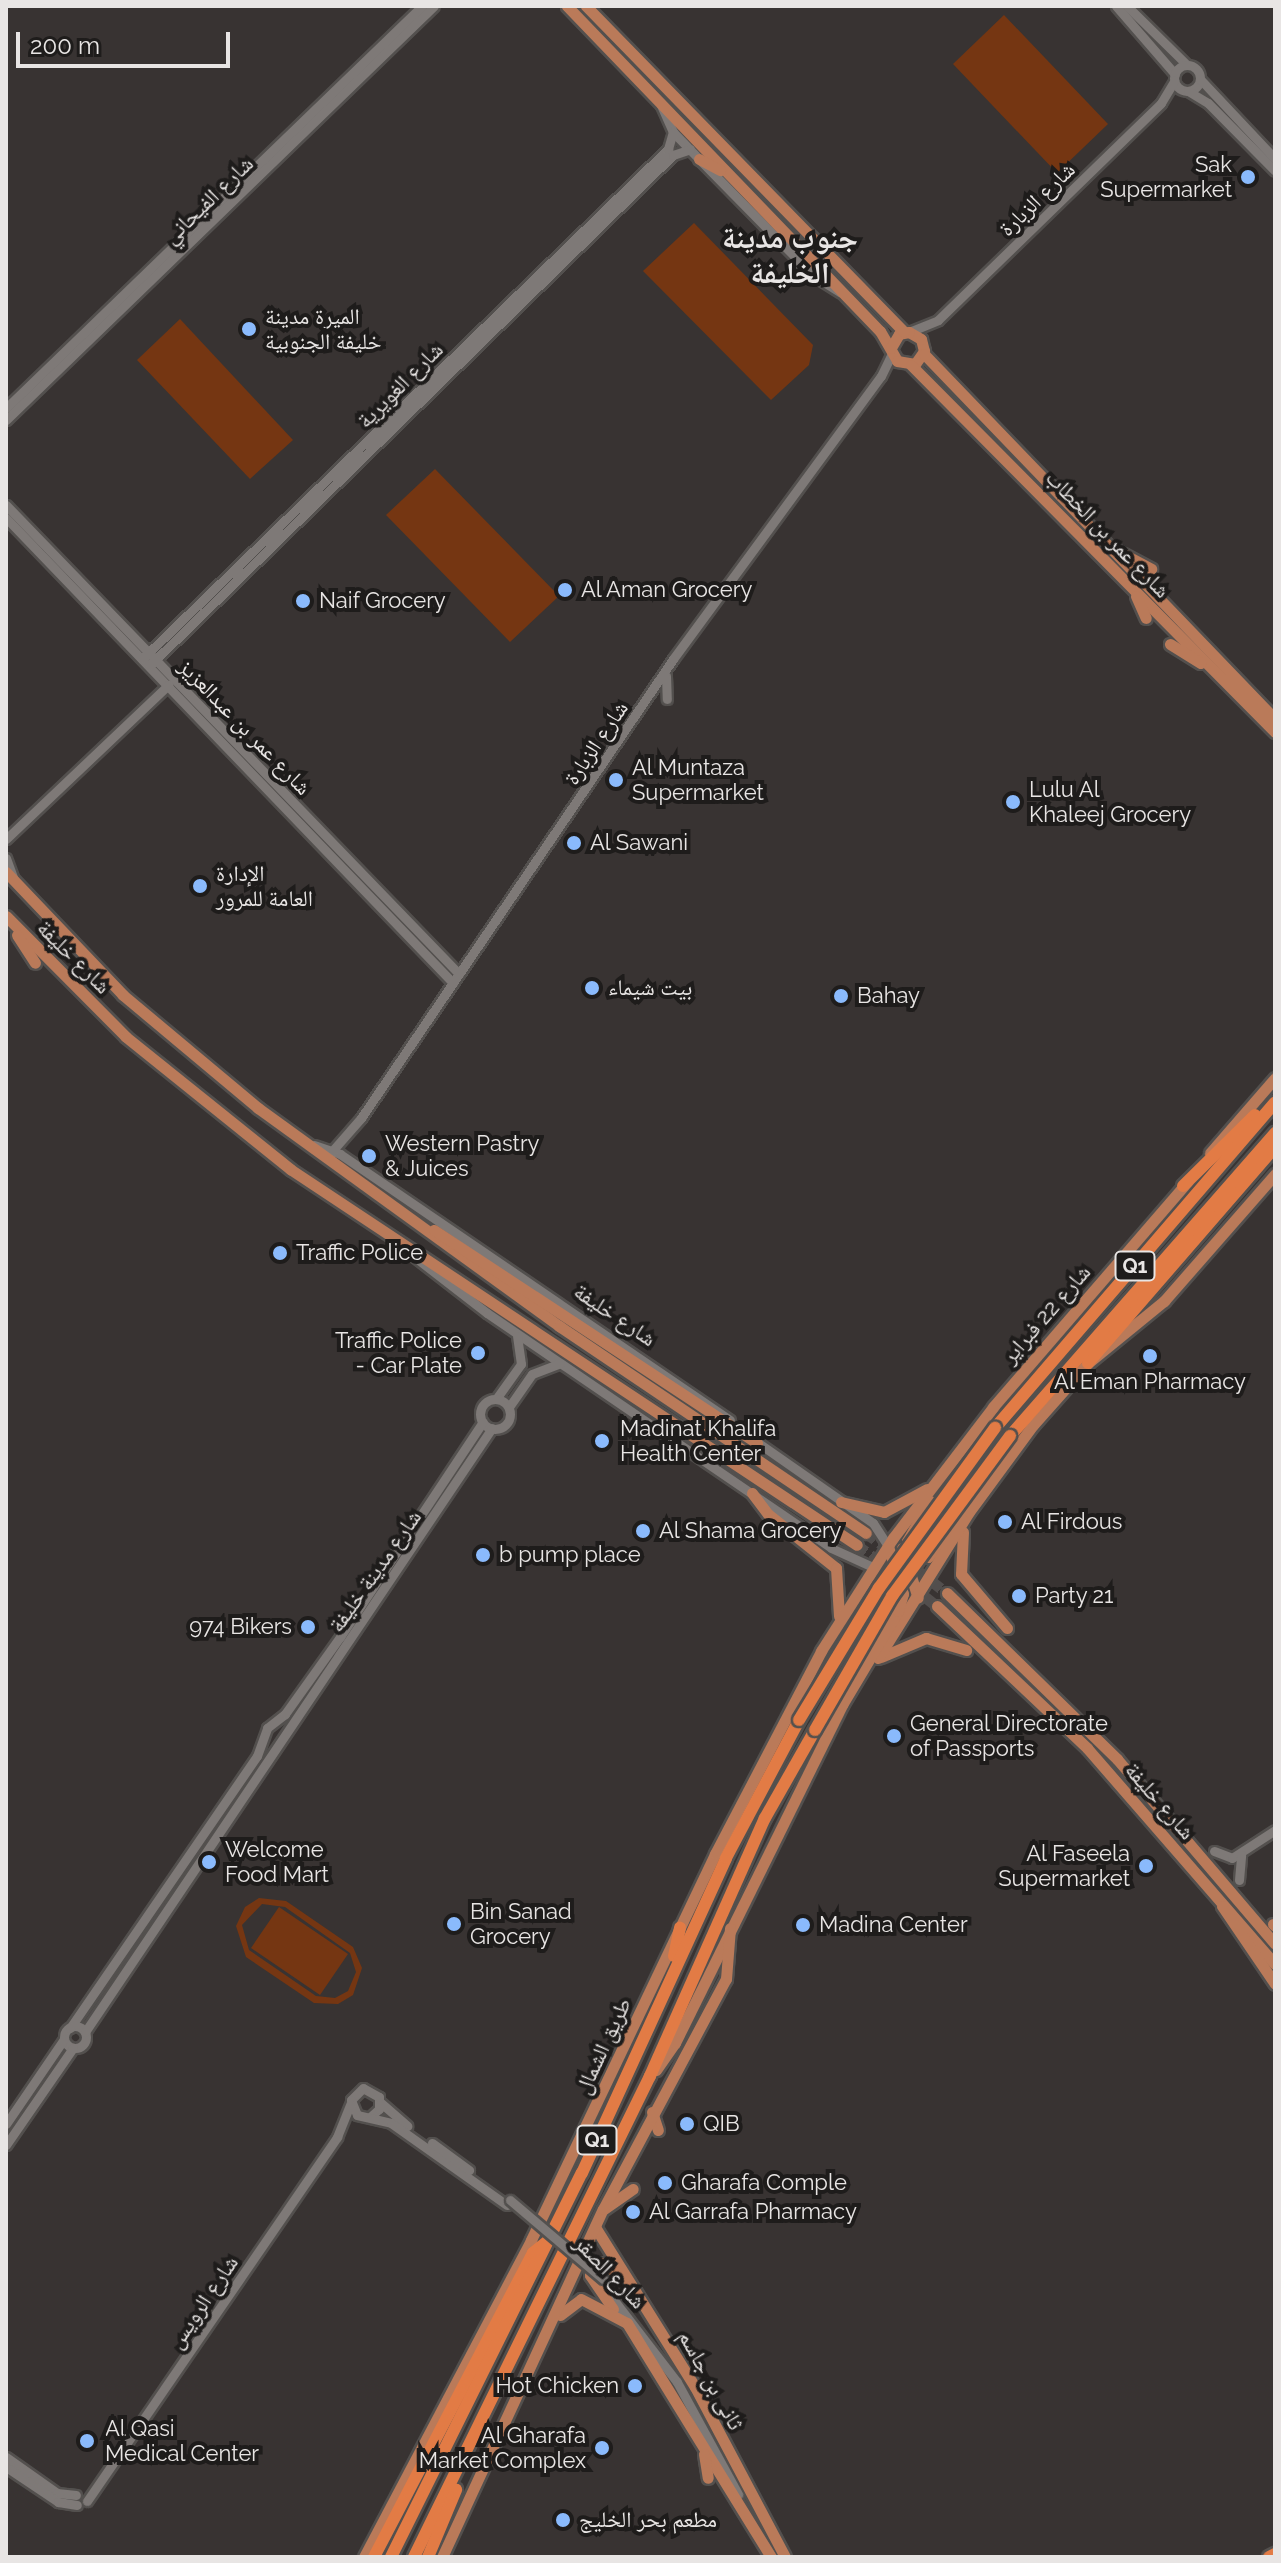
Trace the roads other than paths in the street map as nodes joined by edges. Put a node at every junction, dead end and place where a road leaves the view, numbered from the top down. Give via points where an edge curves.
1 (422, 6) edge
2 (434, 6) edge
3 (567, 6) edge
4 (586, 6) edge
5 (1116, 6) edge
6 (1127, 6) edge
7 (1187, 65) junction
8 (1175, 78) junction
9 (1200, 79) junction
10 (1186, 91) junction
11 (660, 103) junction
12 (1161, 103) junction
13 (673, 132) junction
14 (690, 149) junction
15 (699, 159) junction
16 (1275, 159) edge
17 (1275, 171) edge
18 (730, 175) junction
19 (844, 294) junction
20 (938, 320) junction
21 (906, 332) junction
22 (891, 350) junction
23 (924, 351) junction
24 (908, 365) junction
25 (881, 376) junction
26 (430, 387) junction
27 (6, 408) edge
28 (6, 420) edge
29 (6, 505) edge
30 (6, 518) edge
31 (1103, 542) junction
32 (1151, 569) dead end
33 (1132, 588) junction
34 (1146, 618) dead end
35 (1170, 644) dead end
36 (148, 659) junction
37 (673, 659) junction
38 (1227, 684) junction
39 (168, 685) junction
40 (667, 699) dead end
41 (1275, 719) edge
42 (1275, 732) edge
43 (10, 838) edge
44 (6, 863) edge
45 (8, 918) edge
46 (35, 963) dead end
47 (456, 979) junction
48 (1275, 1078) edge
49 (1275, 1096) edge
50 (1275, 1103) edge
51 (1275, 1133) edge
52 (348, 1136) junction
53 (303, 1142) junction
54 (1275, 1147) edge
55 (333, 1150) junction
56 (347, 1159) junction
57 (1275, 1174) edge
58 (1183, 1186) junction
59 (412, 1220) junction
60 (380, 1230) junction
61 (515, 1333) junction
62 (560, 1363) junction
63 (1088, 1363) junction
64 (496, 1399) junction
65 (509, 1407) junction
66 (483, 1422) junction
67 (492, 1428) junction
68 (757, 1443) junction
69 (943, 1475) junction
70 (934, 1489) junction
71 (752, 1493) junction
72 (978, 1499) junction
73 (841, 1502) junction
74 (969, 1512) junction
75 (902, 1528) junction
76 (866, 1533) tunnel mouth
77 (857, 1545) tunnel mouth
78 (888, 1546) junction
79 (940, 1560) junction
80 (875, 1568) junction
81 (903, 1572) junction
82 (933, 1574) junction
83 (863, 1586) junction
84 (947, 1593) tunnel mouth
85 (918, 1598) junction
86 (937, 1606) tunnel mouth
87 (898, 1611) junction
88 (837, 1626) junction
89 (1007, 1628) dead end
90 (966, 1650) dead end
91 (878, 1658) junction
92 (863, 1669) junction
93 (799, 1720) joint
94 (277, 1723) junction
95 (288, 1734) junction
96 (266, 1739) junction
97 (280, 1746) junction
98 (1275, 1830) edge
99 (1214, 1851) dead end
100 (1241, 1855) junction
101 (1239, 1880) dead end
102 (1221, 1901) junction
103 (680, 1928) junction
104 (730, 1928) junction
105 (1275, 1944) edge
106 (1275, 1964) edge
107 (1275, 1984) edge
108 (696, 2027) junction
109 (70, 2028) junction
110 (85, 2032) junction
111 (64, 2039) junction
112 (73, 2048) junction
113 (666, 2057) junction
114 (634, 2059) junction
115 (650, 2076) junction
116 (381, 2103) junction
117 (350, 2105) junction
118 (652, 2112) junction
119 (366, 2117) junction
120 (6, 2124) edge
121 (658, 2130) dead end
122 (337, 2137) junction
123 (6, 2145) edge
124 (633, 2189) dead end
125 (509, 2203) junction
126 (603, 2209) junction
127 (595, 2227) junction
128 (549, 2240) junction
129 (602, 2281) junction
130 (643, 2307) junction
131 (618, 2315) junction
132 (552, 2325) junction
133 (452, 2409) junction
134 (703, 2445) junction
135 (6, 2457) edge
136 (410, 2466) junction
137 (734, 2466) junction
138 (6, 2467) edge
139 (457, 2475) junction
140 (708, 2478) dead end
141 (81, 2499) junction
142 (751, 2521) junction
143 (1275, 2552) edge
144 (364, 2557) edge
145 (374, 2557) edge
146 (391, 2557) edge
147 (414, 2557) edge
148 (428, 2557) edge
149 (442, 2557) edge
150 (771, 2557) edge
151 (785, 2557) edge
152 (1268, 2557) edge

1 - 27 street, شارع الفيحاني
2 - 28 street, شارع الفيحاني
3 - 11 main road
4 - 21 main road
5 - 8 street
6 - 7 street
7 - 8 street
7 - 9 street
8 - 10 street
8 - 12 street, شارع الزبارة
9 - 10 street, شارع الزبارة
9 - 16 street
10 - 12 street, شارع الزبارة
10 - 17 street via 1208,103
11 - 13 street
11 - 18 main road
12 - 20 street, شارع الزبارة
13 - 14 street
13 - 26 street, شارع الغويرية via 668,149
14 - 15 street
14 - 26 street, شارع الغويرية via 673,155
15 - 18 main road
15 - 19 street via 814,276
18 - 19 main road
19 - 22 main road
20 - 21 street, شارع الزبارة
20 - 23 street, شارع الزبارة
21 - 22 main road
21 - 23 main road, شارع عمر بن الخطاب
22 - 24 main road, شارع عمر بن الخطاب
22 - 25 street, شارع الزبارة
23 - 24 main road
23 - 31 main road, شارع عمر بن الخطاب
24 - 25 street, شارع الزبارة
24 - 33 main road, شارع عمر بن الخطاب
25 - 37 street, شارع الزبارة
26 - 36 street, شارع الغويرية
29 - 36 street, شارع عمر بن عبدالعزيز
30 - 36 street, شارع عمر بن عبدالعزيز
31 - 32 main road
31 - 41 main road, شارع عمر بن الخطاب
33 - 34 main road
33 - 38 main road, شارع عمر بن الخطاب
35 - 38 main road
36 - 39 street, شارع عمر بن عبدالعزيز
36 - 47 street, شارع عمر بن عبدالعزيز
37 - 40 street via 664,681
37 - 47 street, شارع الزبارة
38 - 42 main road, شارع عمر بن الخطاب
39 - 43 street, شارع خليفة
39 - 47 street, شارع عمر بن عبدالعزيز
43 - 44 street, شارع خليفة
44 - 53 main road, شارع خليفة via 15,883 123,995
45 - 46 main road
45 - 60 main road, شارع خليفة via 163,1070
47 - 52 street, شارع الزبارة
48 - 58 main road, شارع 22 فبراير
49 - 58 highway
50 - 93 highway, شارع 22 فبراير / Q1, bridge via 995,1428 879,1588
51 - 115 highway, Q1, bridge via 1010,1436 892,1596 765,1818
52 - 55 street, شارع الزبارة
52 - 56 street
53 - 55 street, شارع خليفة
53 - 59 main road, شارع خليفة
54 - 63 highway
55 - 56 street, شارع خليفة
56 - 68 street, شارع خليفة via 706,1401
57 - 63 main road via 1164,1301
58 - 69 main road, شارع 22 فبراير via 993,1407
59 - 68 main road via 497,1266
59 - 76 main road, شارع خليفة
60 - 61 street, شارع خليفة
60 - 77 main road, شارع خليفة via 491,1297
61 - 62 street, شارع خليفة
61 - 64 street via 521,1364
62 - 65 street via 532,1374
62 - 71 street, شارع خليفة
63 - 72 main road
64 - 65 street
64 - 66 street via 482,1407
65 - 67 street via 508,1422
66 - 67 street
66 - 94 street, شارع مدينة خليفة
67 - 95 street, شارع مدينة خليفة
68 - 73 street, شارع خليفة
69 - 70 main road, شارع 22 فبراير
69 - 73 main road via 892,1510
70 - 74 main road via 907,1541 914,1558 928,1557
70 - 75 main road, شارع 22 فبراير
71 - 80 street, شارع خليفة via 848,1559
71 - 88 main road via 768,1514 836,1568 843,1595
72 - 74 main road
72 - 89 main road via 962,1533 958,1563 971,1591
73 - 78 street, شارع خليفة via 873,1523
74 - 79 main road
75 - 78 main road, شارع 22 فبراير
75 - 81 main road
78 - 80 main road, طريق الشمال
78 - 81 main road
79 - 81 main road
79 - 82 main road
80 - 81 main road
80 - 83 main road, طريق الشمال
81 - 82 main road
81 - 83 main road
81 - 85 main road
81 - 87 main road
82 - 85 main road
83 - 87 main road via 884,1591
83 - 88 main road, طريق الشمال
84 - 105 main road, شارع خليفة via 1107,1747
85 - 91 main road
86 - 102 main road, شارع خليفة via 1087,1748
87 - 92 main road
88 - 103 main road, طريق الشمال via 778,1728
90 - 91 main road via 926,1638
91 - 92 main road
92 - 104 main road
93 - 114 highway, طريق الشمال / Q1 via 726,1858
94 - 95 street
94 - 96 street, شارع مدينة خليفة via 267,1728
95 - 97 street, شارع مدينة خليفة
96 - 97 street
96 - 109 street
97 - 110 street
98 - 100 street
99 - 100 street
100 - 101 street
102 - 106 main road, شارع خليفة
102 - 107 main road via 1231,1927
103 - 114 highway
103 - 136 main road, طريق الشمال via 531,2240
104 - 108 main road via 726,1979
104 - 113 main road
108 - 113 main road
108 - 118 main road
109 - 110 street
109 - 111 street
110 - 112 street via 85,2042
111 - 112 street
111 - 120 street
112 - 123 street
113 - 115 main road
114 - 128 highway, طريق الشمال / Q1
115 - 139 highway, Q1
116 - 117 street via 375,2092 363,2088
116 - 119 street, شارع الرويس
116 - 125 street, شارع الصقر
117 - 119 street
117 - 122 street, شارع الرويس
118 - 121 main road
118 - 126 main road
119 - 122 street, شارع الرويس
119 - 125 street, شارع الصقر via 391,2123
122 - 141 street, شارع الرويس via 98,2486
124 - 126 main road
125 - 129 street, شارع الصقر, bridge
126 - 127 main road
127 - 130 main road, ثانى بن جاسم
127 - 132 main road
128 - 133 highway via 535,2248
128 - 146 highway, طريق الشمال / Q1
129 - 137 street, شارع الصقر via 664,2353
129 - 142 street, شارع الصقر via 677,2382
130 - 131 main road via 610,2265 601,2263 590,2281
130 - 137 main road, ثانى بن جاسم via 691,2379
131 - 132 main road, ثانى بن جاسم via 581,2299
131 - 134 main road, ثانى بن جاسم via 656,2362
132 - 149 main road
133 - 136 main road
133 - 145 highway
134 - 140 main road
134 - 142 main road, ثانى بن جاسم
135 - 141 street via 60,2495
136 - 144 main road, طريق الشمال
137 - 151 main road, ثانى بن جاسم
138 - 141 street via 58,2502
139 - 147 highway, Q1
139 - 148 highway
142 - 150 main road, ثانى بن جاسم
143 - 152 highway

